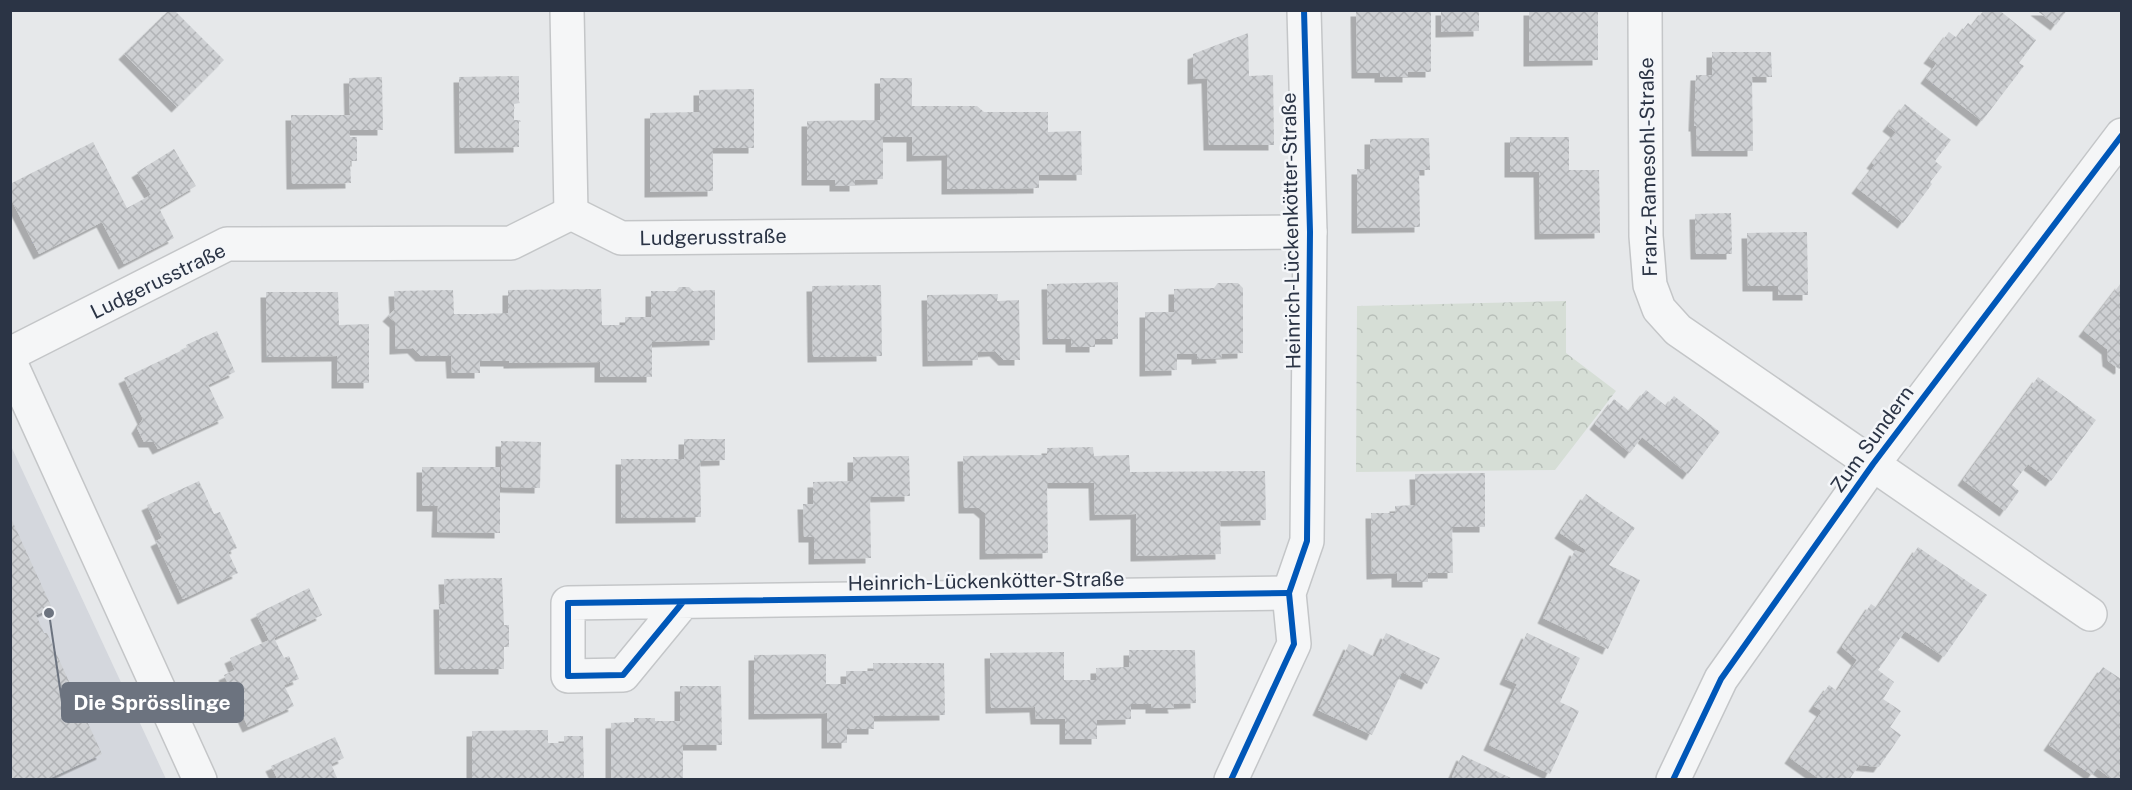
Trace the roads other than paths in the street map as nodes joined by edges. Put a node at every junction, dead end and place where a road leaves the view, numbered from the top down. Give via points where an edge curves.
1 (567, 10) edge
2 (1304, 10) edge
3 (1645, 10) edge
4 (2121, 135) edge
5 (571, 213) junction
6 (1310, 232) junction
7 (10, 354) edge
8 (10, 362) edge
9 (1873, 464) junction
10 (1289, 592) junction
11 (683, 602) dead end
12 (2090, 614) dead end
13 (200, 780) edge
14 (1231, 780) edge
15 (1673, 780) edge

1 - 5 street
2 - 6 street, Heinrich-Lückenkötter-Straße
3 - 9 street, Franz-Ramesohl-Straße via 1646,236 1650,285 1659,309 1678,330
4 - 9 street, Zum Sundern
5 - 6 street, Ludgerusstraße via 621,238
5 - 7 street, Ludgerusstraße via 511,243 227,244
6 - 10 street, Heinrich-Lückenkötter-Straße via 1307,541
8 - 13 street
9 - 12 street, Franz-Ramesohl-Straße
9 - 15 street, Zum Sundern via 1721,679
10 - 11 street, Heinrich-Lückenkötter-Straße
10 - 14 street, Heinrich-Lückenkötter-Straße via 1294,644

